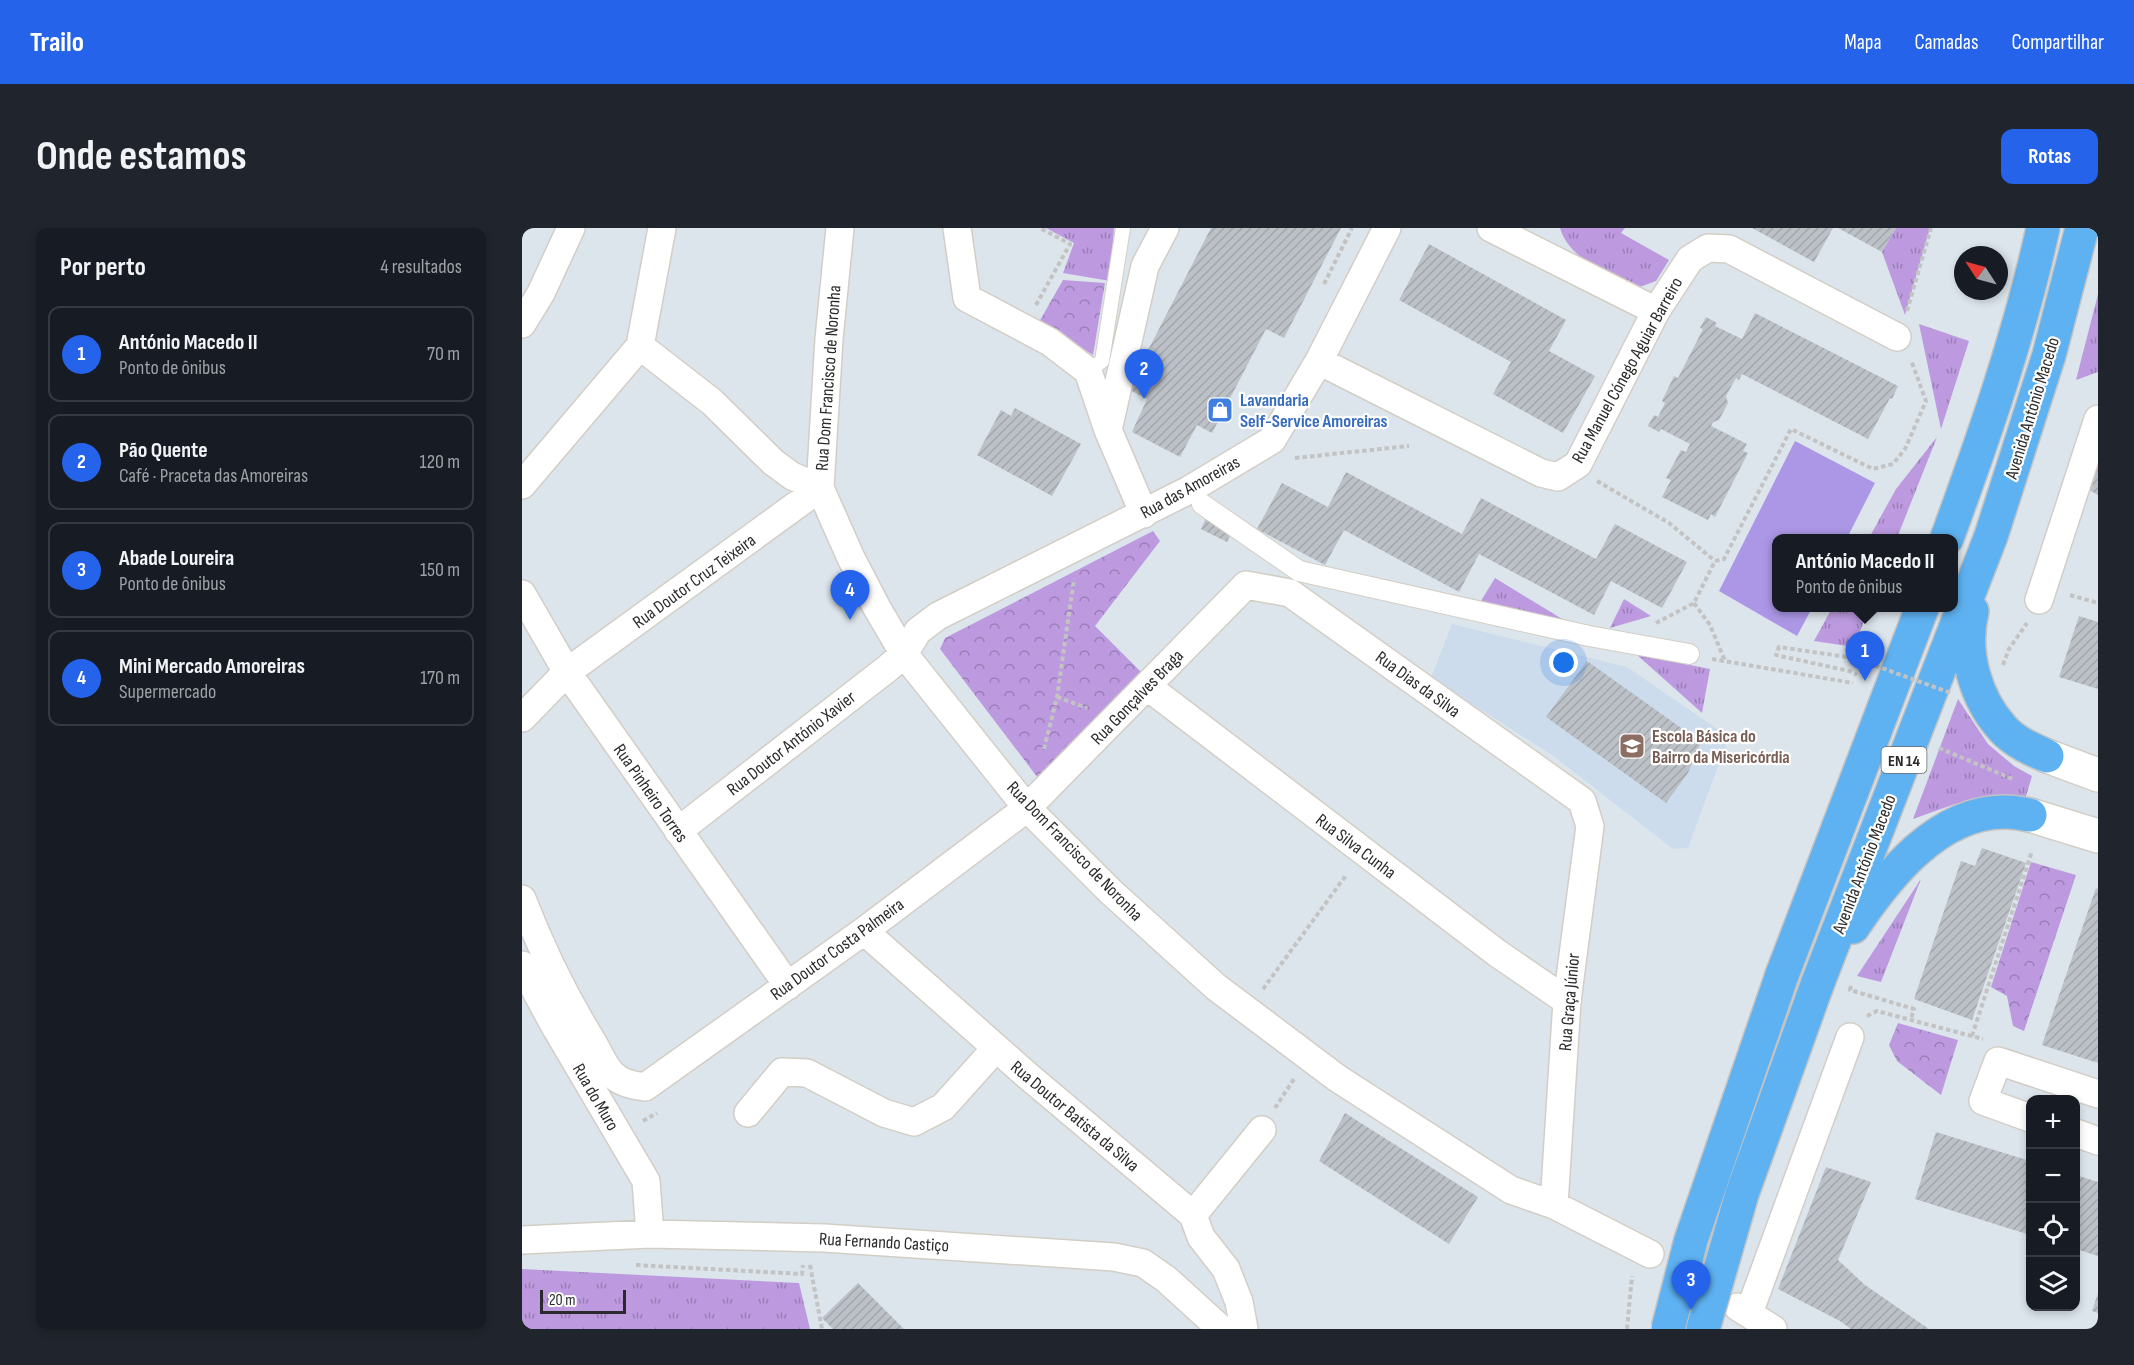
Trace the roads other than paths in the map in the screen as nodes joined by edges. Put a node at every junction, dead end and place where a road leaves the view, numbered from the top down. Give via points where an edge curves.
1 (571, 228) edge
2 (662, 228) edge
3 (840, 228) edge
4 (957, 228) edge
5 (1123, 228) edge
6 (1165, 228) edge
7 (1387, 228) edge
8 (1491, 228) edge
9 (2043, 228) edge
10 (2082, 228) edge
11 (1656, 311) junction
12 (522, 324) edge
13 (1897, 337) road end
14 (640, 346) junction
15 (1319, 361) junction
16 (1088, 371) junction
17 (2098, 419) edge
18 (1108, 430) junction
19 (522, 485) edge
20 (820, 488) junction
21 (1202, 504) dead end
22 (1144, 514) junction
23 (1948, 534) edge
24 (1991, 536) junction
25 (1246, 585) joint
26 (522, 594) edge
27 (2039, 600) road end
28 (1920, 612) edge
29 (904, 654) junction
30 (1689, 654) dead end
31 (567, 672) junction
32 (1148, 687) junction
33 (522, 718) edge
34 (2047, 756) joint
35 (2098, 775) edge
36 (1582, 801) joint
37 (1027, 808) junction
38 (2030, 815) joint
39 (678, 831) junction
40 (2098, 836) edge
41 (522, 899) edge
42 (864, 931) junction
43 (522, 965) edge
44 (1817, 985) junction
45 (788, 986) junction
46 (1567, 1001) junction
47 (1850, 1037) dead end
48 (996, 1048) junction
49 (2098, 1094) edge
50 (748, 1113) dead end
51 (2026, 1116) edge
52 (1262, 1130) road end
53 (2080, 1134) edge
54 (2098, 1141) edge
55 (1554, 1205) junction
56 (1193, 1215) junction
57 (650, 1234) junction
58 (522, 1240) edge
59 (1641, 1264) road end
60 (1221, 1329) edge
61 (1244, 1329) edge
62 (1668, 1329) edge
63 (1703, 1329) edge
64 (1773, 1329) edge

1 - 12 street
2 - 14 street
3 - 20 street, Rua Dom Francisco de Noronha
4 - 16 street via 967,298 1050,342
5 - 16 lane via 1102,361
6 - 18 street via 1145,266
7 - 15 street, Rua das Amoreiras
8 - 11 street
9 - 23 highway, Avenida António Macedo via 2004,374
10 - 24 highway, Avenida António Macedo / EN 14 via 2049,355
11 - 13 street, Rua Manuel Cónego Aguiar Barreiro via 1690,259 1708,248 1729,249
11 - 15 street, Rua Manuel Cónego Aguiar Barreiro via 1578,464 1558,477 1541,473
14 - 19 street
14 - 20 street via 712,402 773,462 792,476
15 - 22 street, Rua das Amoreiras via 1272,440
16 - 18 street
17 - 27 street
18 - 22 street
20 - 29 street, Rua Dom Francisco de Noronha via 851,558
20 - 31 street, Rua Doutor Cruz Teixeira
21 - 30 street via 1299,571 1589,636
22 - 29 street, Rua das Amoreiras via 938,616 918,631
24 - 34 highway via 1971,618 1970,653 1975,680 1988,709 2004,730
24 - 44 highway, Avenida António Macedo / EN 14
25 - 32 street, Rua Gonçalves Braga
25 - 36 street, Rua Dias da Silva via 1290,593
26 - 31 street, Rua Pinheiro Torres
28 - 62 highway, Avenida António Macedo / EN 14, bridge via 1782,975 1691,1240
29 - 37 street, Rua Dom Francisco de Noronha
29 - 39 street, Rua Doutor António Xavier
31 - 33 street
31 - 39 street, Rua Pinheiro Torres
32 - 37 street, Rua Gonçalves Braga
32 - 46 street, Rua Silva Cunha via 1497,953
34 - 35 street
36 - 46 street, Rua Graça Júnior via 1590,826
37 - 42 street, Rua Doutor Costa Palmeira
37 - 55 street, Rua Dom Francisco de Noronha via 1110,891 1216,987 1314,1061 1511,1190
38 - 40 street
38 - 44 highway via 1979,815 1923,843 1870,902
39 - 45 street, Rua Pinheiro Torres
41 - 45 street, Rua Doutor Costa Palmeira via 585,1030 611,1073 627,1084 645,1087
42 - 45 street, Rua Doutor Costa Palmeira
42 - 48 street, Rua Doutor Batista da Silva
43 - 57 street, Rua do Muro via 646,1181
44 - 63 highway, Avenida António Macedo / EN 14, bridge via 1742,1194
46 - 55 street, Rua Graça Júnior
47 - 64 street via 1744,1310
48 - 50 street via 943,1107 914,1122 884,1113 807,1073 782,1072
48 - 56 street, Rua Doutor Batista da Silva
49 - 51 street via 1998,1061 1983,1101
52 - 56 street
53 - 54 street
55 - 59 street, Rua Dom Francisco de Noronha
56 - 61 street, Rua Doutor Batista da Silva via 1201,1237 1226,1269
57 - 58 street, Rua Fernando Castiço
57 - 60 street, Rua Fernando Castiço via 824,1238 1114,1257 1143,1263

